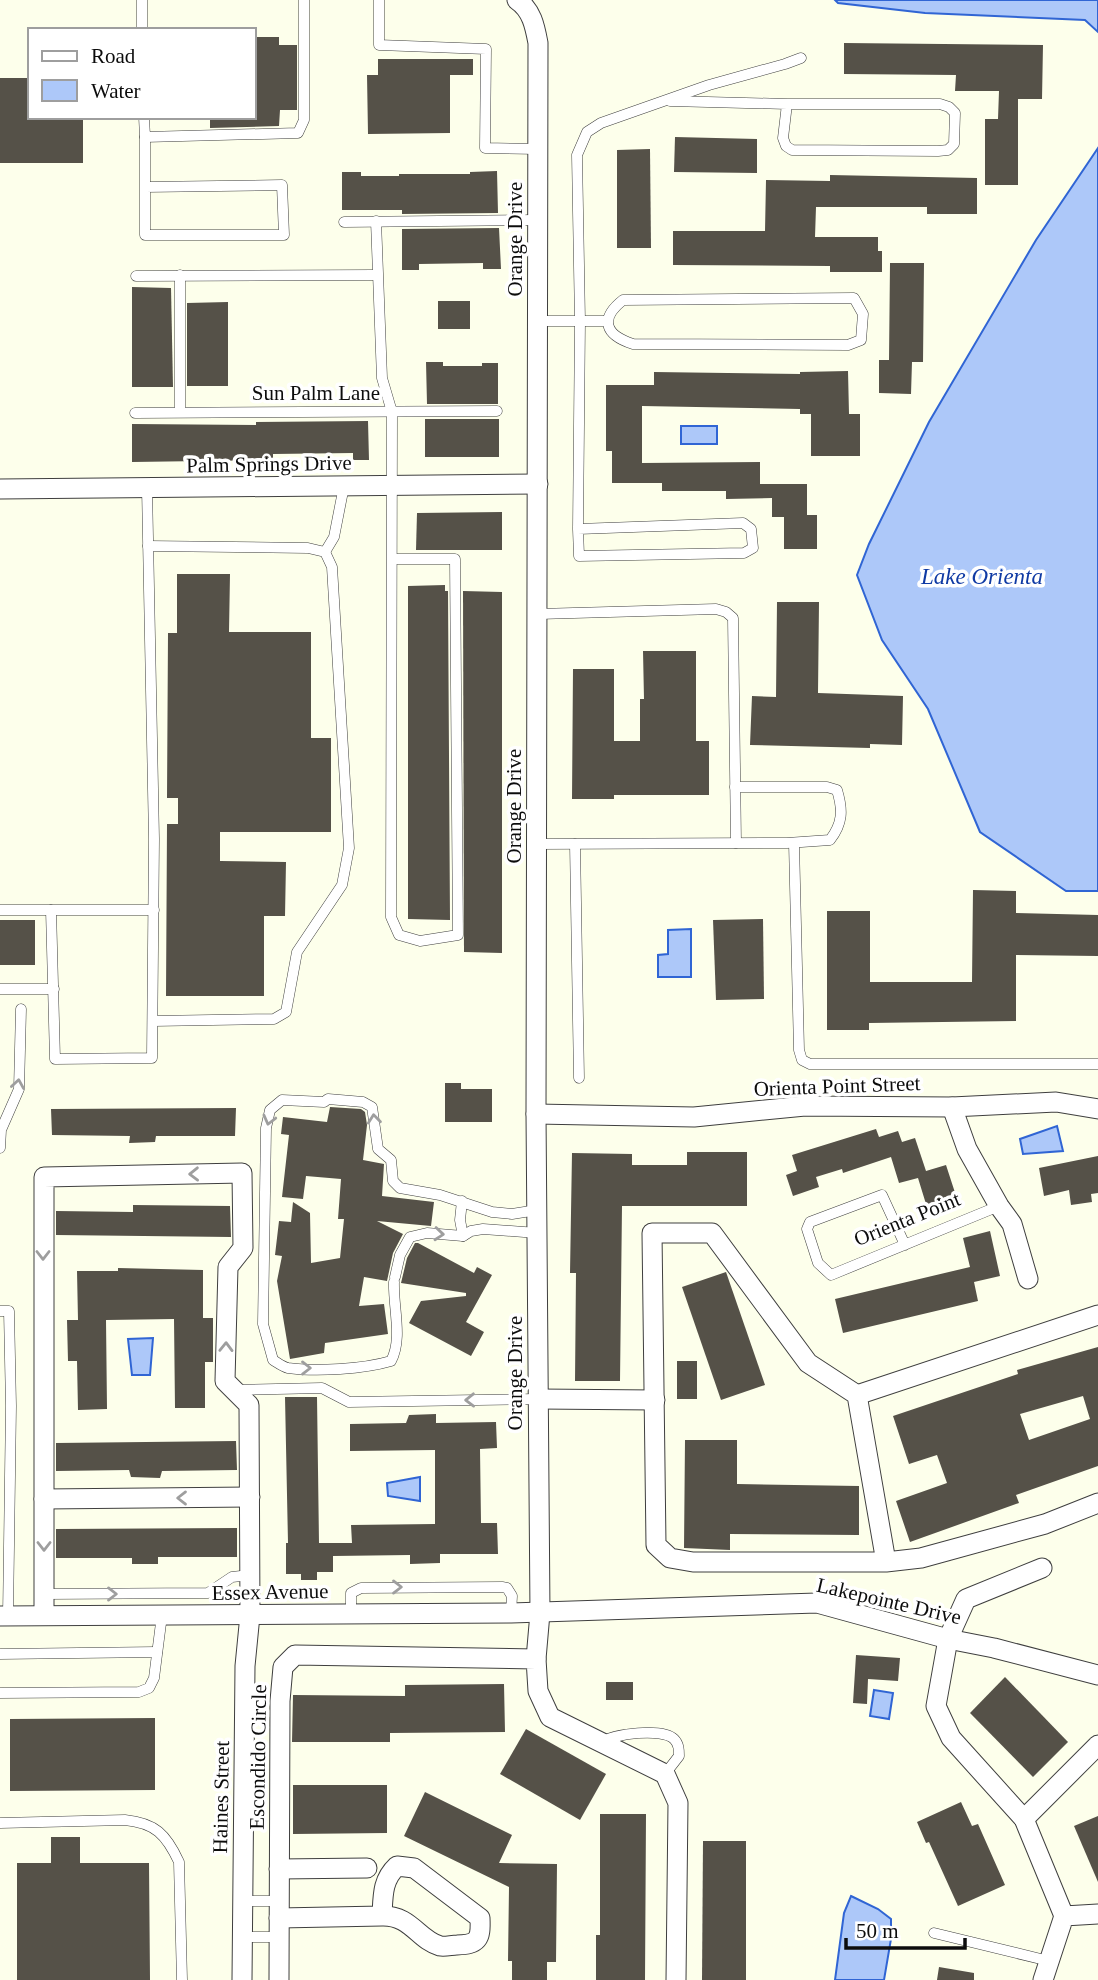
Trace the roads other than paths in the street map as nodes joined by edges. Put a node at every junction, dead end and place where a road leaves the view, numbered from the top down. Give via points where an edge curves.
1 (142, 0) edge
2 (304, 0) edge
3 (379, 0) edge
4 (521, 1) edge
5 (142, 28) edge
6 (801, 58) dead end
7 (663, 101) junction
8 (787, 104) junction
9 (144, 119) edge
10 (145, 137) junction
11 (538, 149) junction
12 (145, 187) junction
13 (538, 220) junction
14 (376, 221) junction
15 (344, 222) dead end
16 (180, 275) junction
17 (376, 275) junction
18 (136, 276) dead end
19 (538, 321) junction
20 (580, 321) junction
21 (607, 321) junction
22 (497, 411) dead end
23 (180, 412) junction
24 (392, 412) junction
25 (135, 413) dead end
26 (538, 484) junction
27 (393, 485) junction
28 (344, 486) junction
29 (147, 488) junction
30 (0, 489) edge
31 (578, 529) junction
32 (148, 546) junction
33 (325, 552) junction
34 (393, 559) junction
35 (538, 614) junction
36 (735, 787) junction
37 (736, 843) junction
38 (794, 843) junction
39 (537, 844) junction
40 (575, 844) junction
41 (51, 910) junction
42 (154, 910) junction
43 (0, 911) edge
44 (0, 989) edge
45 (54, 989) junction
46 (21, 1009) dead end
47 (153, 1021) junction
48 (1098, 1064) edge
49 (579, 1078) dead end
50 (952, 1107) junction
51 (1098, 1109) edge
52 (536, 1114) junction
53 (1, 1128) edge
54 (1, 1148) edge
55 (462, 1201) junction
56 (999, 1206) junction
57 (537, 1210) junction
58 (537, 1233) junction
59 (463, 1236) junction
60 (905, 1245) junction
61 (1028, 1279) dead end
62 (0, 1311) edge
63 (1098, 1315) edge
64 (5, 1382) edge
65 (234, 1390) junction
66 (857, 1395) junction
67 (538, 1399) junction
68 (655, 1400) junction
69 (250, 1497) junction
70 (44, 1499) junction
71 (1098, 1503) edge
72 (886, 1562) junction
73 (1042, 1568) dead end
74 (250, 1575) junction
75 (4, 1578) edge
76 (44, 1594) junction
77 (540, 1613) junction
78 (351, 1614) junction
79 (511, 1614) junction
80 (44, 1615) junction
81 (162, 1615) junction
82 (250, 1615) junction
83 (4, 1616) edge
84 (948, 1639) junction
85 (157, 1652) junction
86 (0, 1654) edge
87 (536, 1659) junction
88 (1098, 1675) edge
89 (0, 1693) edge
90 (601, 1743) junction
91 (1098, 1745) edge
92 (665, 1774) junction
93 (1024, 1819) junction
94 (0, 1823) edge
95 (367, 1868) dead end
96 (279, 1869) junction
97 (243, 1901) junction
98 (1098, 1914) edge
99 (382, 1916) junction
100 (1064, 1916) junction
101 (279, 1919) junction
102 (934, 1933) dead end
103 (243, 1937) junction
104 (1046, 1970) edge
105 (182, 1980) edge
106 (242, 1980) edge
107 (279, 1980) edge
108 (676, 1980) edge

1 - 5 lane
2 - 10 lane via 303,120 298,133
3 - 11 lane via 379,45 486,48 485,148
4 - 11 street, Orange Drive via 533,19 538,43
6 - 7 lane
7 - 8 lane
7 - 20 lane via 601,123 587,132 580,145
8 - 8 lane via 940,104 955,113 954,144 937,151 792,150 783,138
9 - 10 lane
10 - 12 lane
11 - 13 street, Orange Drive
12 - 12 lane via 145,235 284,235 282,185
13 - 14 lane
13 - 19 street, Orange Drive
14 - 15 lane
14 - 17 lane
16 - 17 lane
16 - 18 lane
16 - 23 lane
17 - 24 lane via 382,379
19 - 20 lane
19 - 26 street, Orange Drive
20 - 21 lane
20 - 31 lane
21 - 21 lane via 618,339 633,344 848,345 861,340 863,314 854,298 623,300
22 - 24 lane, Sun Palm Lane
23 - 24 lane, Sun Palm Lane
23 - 25 lane, Sun Palm Lane
24 - 27 lane
26 - 27 street, Palm Springs Drive
26 - 35 street, Orange Drive
27 - 28 street, Palm Springs Drive
27 - 34 lane
28 - 29 street, Palm Springs Drive
28 - 33 lane via 334,537
29 - 30 street, Palm Springs Drive
29 - 32 lane
31 - 31 lane via 743,523 751,529 753,548 744,554 581,558
32 - 33 lane
32 - 42 lane
33 - 47 lane via 332,567 348,848 342,885 297,952 286,1012 274,1019
34 - 34 lane via 391,917 399,935 419,942 458,935 455,559
35 - 36 lane via 716,609 733,618
35 - 39 street, Orange Drive
36 - 37 lane
36 - 38 lane via 837,790 843,811 831,840
37 - 38 lane
37 - 40 lane
38 - 48 lane via 802,1060 810,1064
39 - 40 lane
39 - 52 street, Orange Drive
40 - 49 lane
41 - 42 lane
41 - 43 lane
41 - 45 lane
42 - 47 lane
44 - 45 lane
45 - 47 lane via 55,1059 152,1058
53 -> 46 lane via 19,1090
50 - 51 street, Orienta Point Street via 1056,1102
50 - 52 street, Orienta Point Street via 805,1106 694,1117
50 - 56 street, Orienta Point via 967,1149
52 - 57 street, Orange Drive
53 - 54 lane
55 - 57 lane via 492,1212
55 - 59 lane
55 -> 59 lane via 400,1188 393,1181 391,1160 378,1149 372,1107 363,1102 282,1100 270,1110 263,1324 273,1360 286,1367 307,1368 391,1362 396,1353 395,1280 400,1255 410,1237 427,1233
56 - 60 lane, Orienta Point
56 - 61 street, Orienta Point via 1012,1224
57 - 58 street, Orange Drive
58 - 59 lane via 484,1229
58 - 67 street, Orange Drive
60 - 60 lane, Orienta Point via 831,1275 818,1263 807,1229 810,1222 882,1195
62 - 64 lane via 9,1311
63 - 66 street
64 - 75 lane
67 -> 65 lane via 348,1402 322,1388
65 - 69 street, Haines Street via 249,1405
65 -> 70 street via 225,1381 228,1266 243,1248 243,1174 44,1177
66 - 68 street via 808,1363 712,1233 652,1233
66 - 72 street
67 - 68 street
67 - 77 street, Orange Drive
68 - 72 street via 656,1545 670,1558 693,1562
69 -> 70 street
69 - 74 street, Haines Street
70 -> 76 street
71 - 72 street via 1032,1528 921,1558
73 - 84 street via 966,1599
76 -> 74 lane via 208,1593 232,1577
74 - 82 street, Haines Street
75 - 83 lane
76 - 80 street
77 - 79 street, Essex Avenue
77 - 84 street, Lakepointe Drive via 817,1604
77 - 87 street
78 - 79 street, Essex Avenue
78 -> 79 lane via 351,1593 361,1588 489,1587 507,1588 512,1596
78 - 82 street, Essex Avenue
80 - 81 street, Essex Avenue
80 - 83 street, Essex Avenue
81 - 82 street, Essex Avenue
81 - 85 lane
82 - 97 street, Haines Street via 245,1666
84 - 88 street, Lakepointe Drive
84 - 93 street via 936,1706 951,1738
85 - 86 lane
85 - 89 lane via 149,1688 139,1692
87 - 90 street via 538,1691 550,1717
87 - 96 street, Escondido Circle via 295,1655 283,1667 280,1701
90 - 92 street
90 - 92 lane via 615,1735 670,1736 680,1756
91 - 93 street
92 - 108 street via 678,1802
93 - 100 street
94 - 105 lane via 125,1820 144,1822 160,1832 179,1862
95 - 96 street
96 - 101 street, Escondido Circle
97 - 101 lane
97 - 103 street, Haines Street
98 - 100 street
99 - 99 street via 401,1919 441,1946 472,1944 478,1940 481,1926 480,1918 414,1868 397,1866 383,1888
99 - 101 street
100 - 104 street
101 - 103 lane
101 - 107 street, Escondido Circle
102 - 104 lane
103 - 106 street, Haines Street

